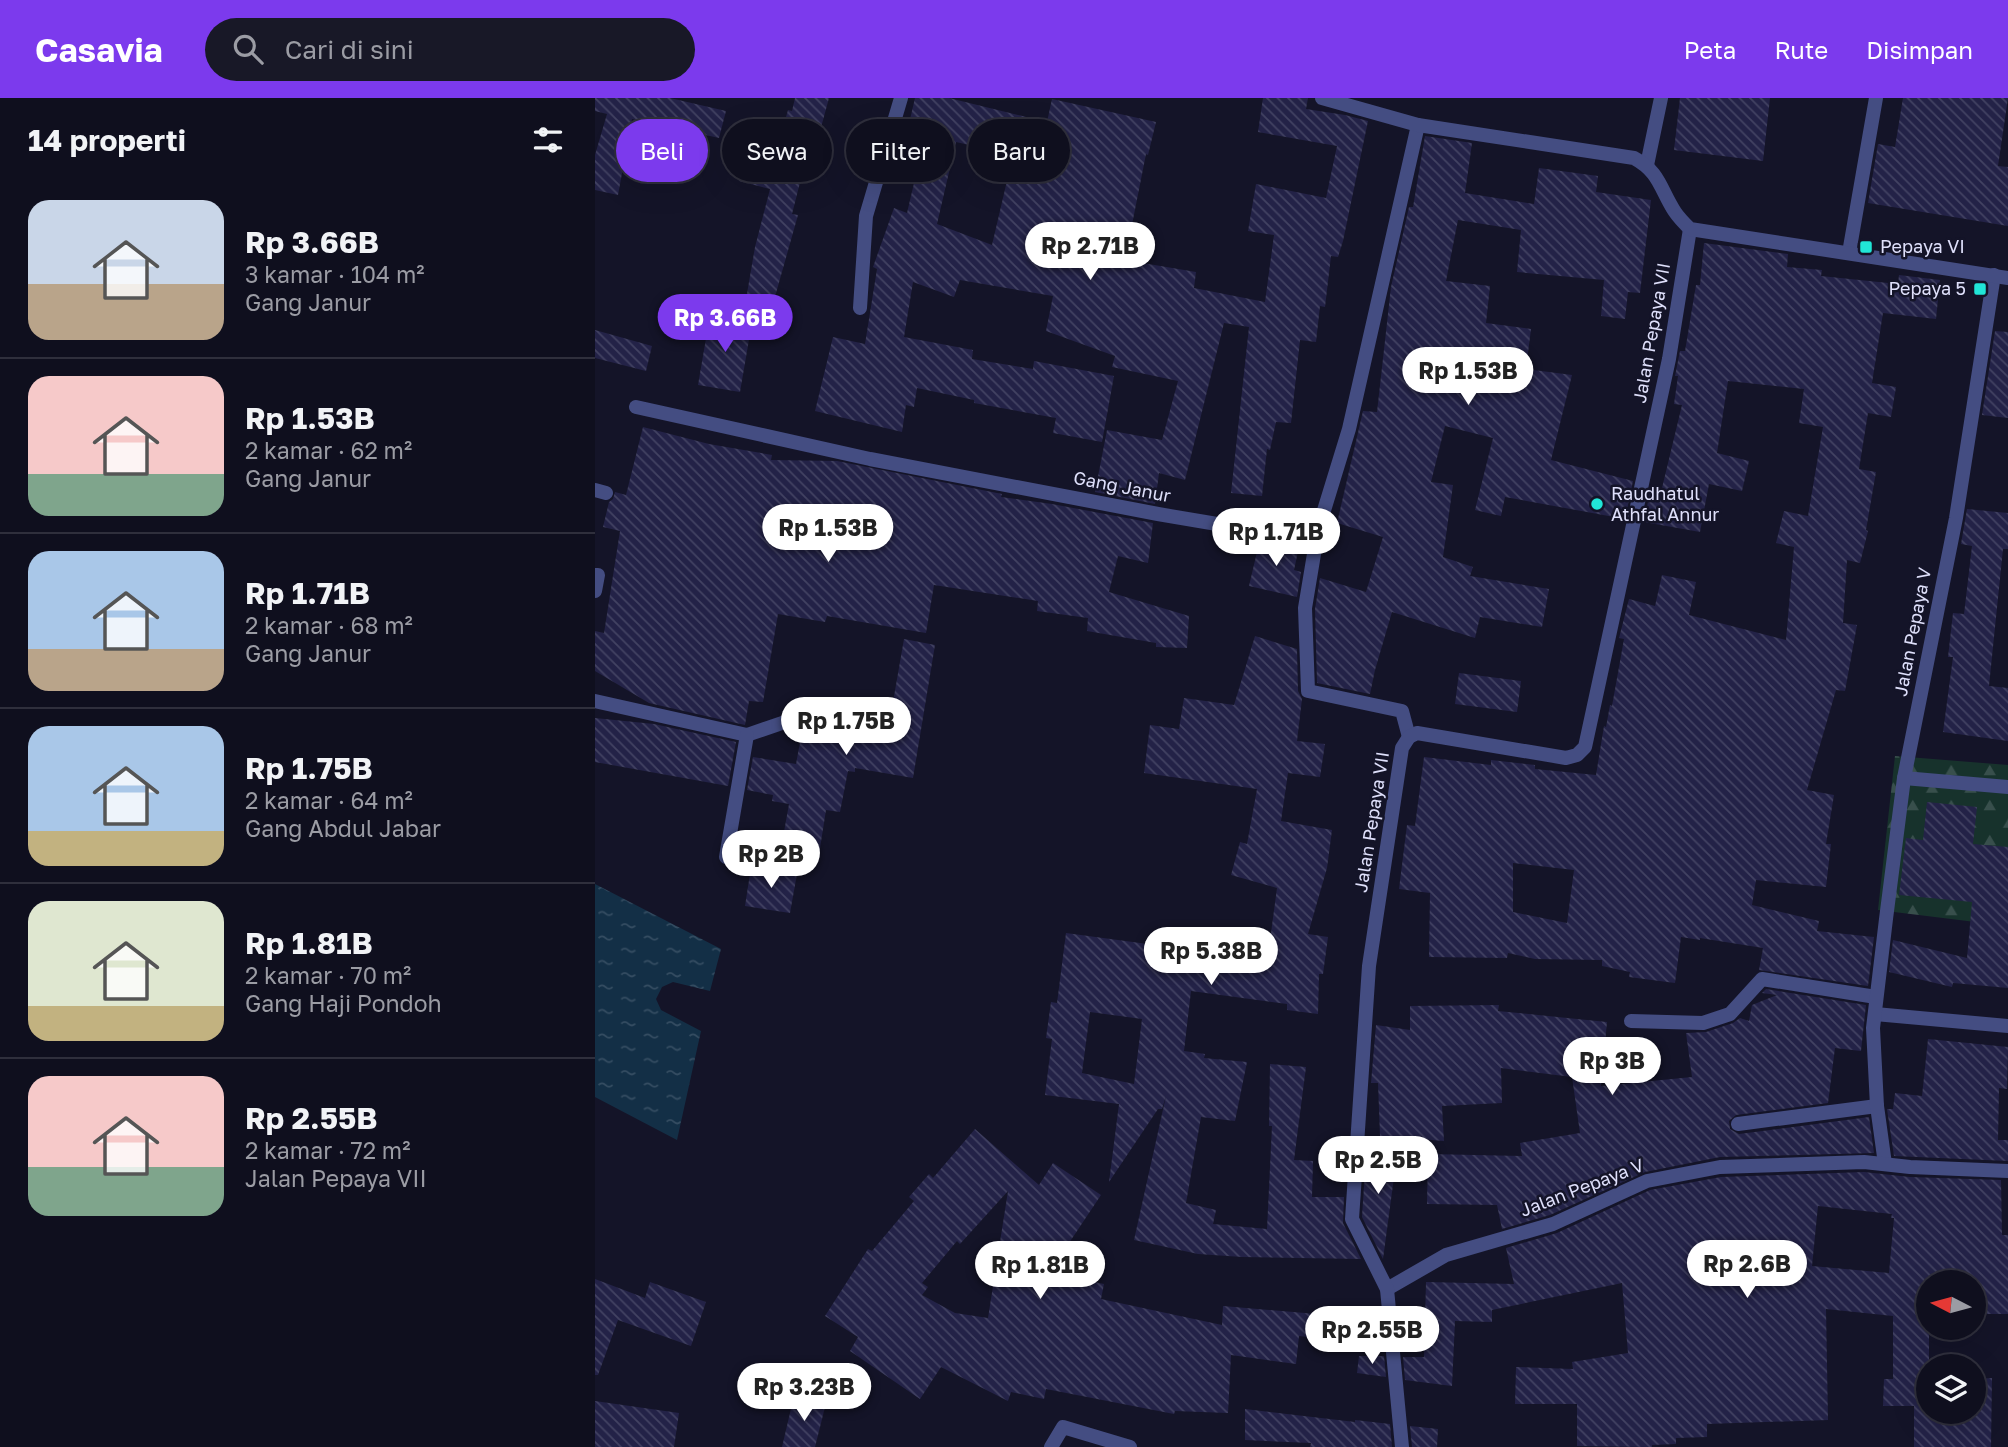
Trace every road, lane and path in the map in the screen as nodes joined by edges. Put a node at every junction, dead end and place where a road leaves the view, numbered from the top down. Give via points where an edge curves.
1 (901, 98) edge
2 (1322, 98) edge
3 (1661, 98) edge
4 (1876, 98) edge
5 (1418, 125) junction
6 (1647, 165) junction
7 (1690, 229) junction
8 (1849, 253) junction
9 (2001, 277) edge
10 (860, 308) dead end
11 (636, 407) dead end
12 (1318, 530) junction
13 (595, 575) edge
14 (595, 592) edge
15 (595, 701) edge
16 (856, 707) dead end
17 (747, 735) junction
18 (1409, 737) junction
19 (1904, 778) junction
20 (2008, 787) edge
21 (726, 857) dead end
22 (1876, 997) junction
23 (1875, 1014) junction
24 (1630, 1021) dead end
25 (2008, 1026) edge
26 (1877, 1106) junction
27 (1738, 1125) dead end
28 (1885, 1164) junction
29 (2008, 1171) edge
30 (1387, 1289) junction
31 (1051, 1447) edge
32 (1130, 1447) edge
33 (1402, 1447) edge

1 - 10 street via 866,216
2 - 5 street
3 - 6 street
4 - 8 street
5 - 6 street via 1634,158
5 - 12 street via 1349,429
6 - 7 street via 1675,213
7 - 8 street
7 - 18 street, Jalan Pepaya VII via 1669,359 1585,747 1566,758 1417,733
8 - 9 street
9 - 19 street, Jalan Pepaya V
11 - 12 street, Gang Janur via 870,459 1158,514 1217,524
12 - 18 street via 1305,608 1307,691 1402,711
13 - 14 street
15 - 17 street
16 - 17 street via 823,709
17 - 21 street
18 - 30 street, Jalan Pepaya VII via 1402,748 1369,966 1352,1219
19 - 20 street
19 - 22 street, Jalan Pepaya V
22 - 23 street, Jalan Pepaya V
22 - 24 street via 1762,979 1730,1014 1703,1023
23 - 25 street
23 - 26 street, Jalan Pepaya V
26 - 27 street
26 - 28 street, Jalan Pepaya V
28 - 29 street
28 - 30 street, Jalan Pepaya V via 1720,1167 1647,1181 1553,1224 1446,1255
30 - 33 street, Jalan Pepaya VII
31 - 32 street via 1063,1427

